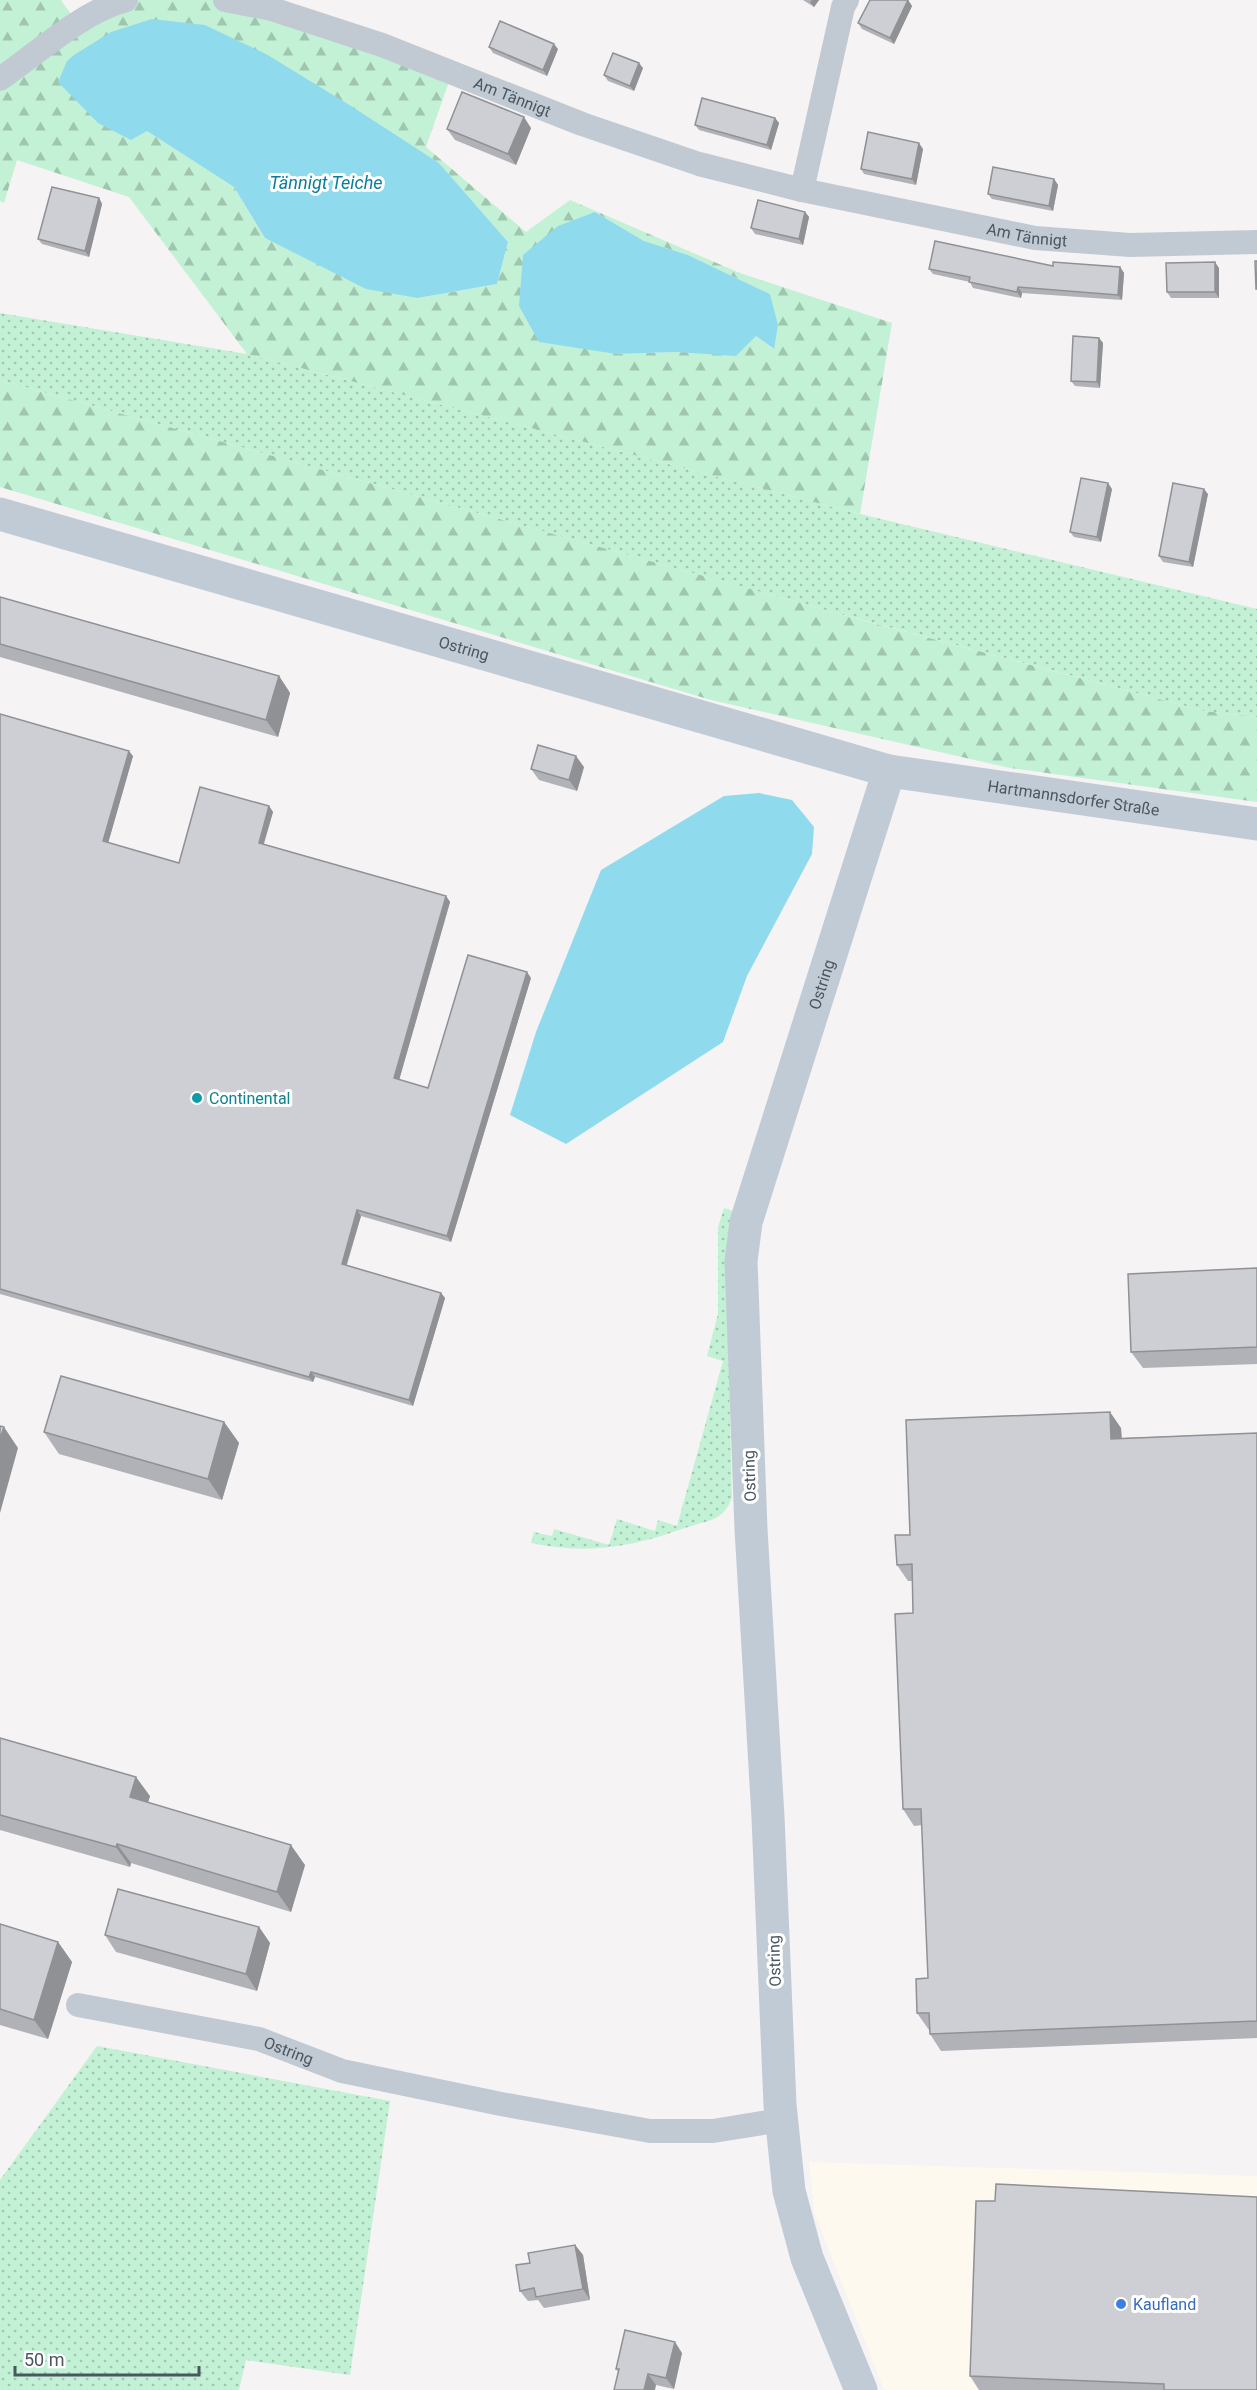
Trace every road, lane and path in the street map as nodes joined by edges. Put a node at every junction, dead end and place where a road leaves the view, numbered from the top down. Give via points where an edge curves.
1 (126, 0) edge
2 (225, 0) edge
3 (847, 0) edge
4 (0, 79) edge
5 (802, 190) junction
6 (1257, 242) edge
7 (0, 514) edge
8 (889, 771) junction
9 (1257, 824) edge
10 (78, 2005) dead end
11 (781, 2120) junction
12 (861, 2390) edge

1 - 4 street via 78,24
2 - 5 street, Am Tännigt via 272,9 382,45 582,124 699,164
3 - 5 street
5 - 6 street, Am Tännigt via 1035,238 1130,245
7 - 8 main road, Ostring
8 - 9 main road, Hartmannsdorfer Straße
8 - 11 main road, Ostring via 746,1222 741,1261
10 - 11 street, Ostring via 259,2039 342,2071 650,2131 713,2131
11 - 12 main road, Ostring via 789,2192 807,2258

